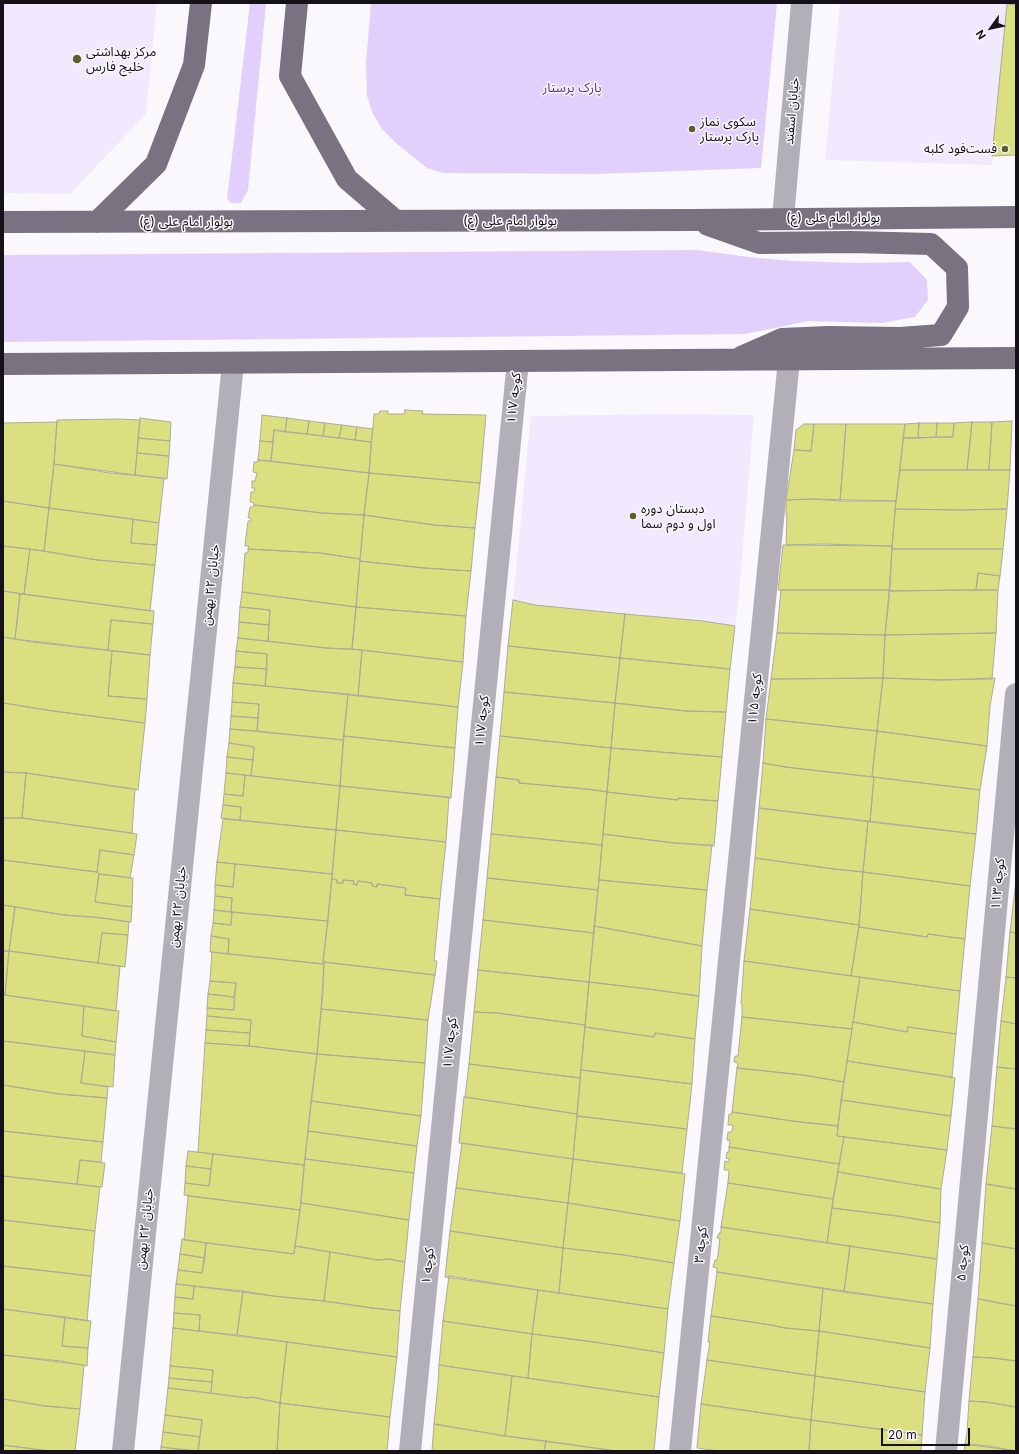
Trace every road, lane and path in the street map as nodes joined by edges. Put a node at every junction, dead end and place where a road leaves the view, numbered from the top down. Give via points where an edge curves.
1 (201, 3) edge
2 (297, 3) edge
3 (802, 3) edge
4 (1016, 217) edge
5 (783, 218) junction
6 (695, 220) junction
7 (396, 221) junction
8 (3, 222) edge
9 (97, 222) junction
10 (1016, 358) edge
11 (734, 360) junction
12 (789, 360) junction
13 (518, 361) junction
14 (234, 363) junction
15 (3, 364) edge
16 (1016, 694) edge
17 (721, 1038) joint
18 (981, 1074) joint
19 (447, 1080) joint
20 (123, 1451) edge
21 (410, 1451) edge
22 (680, 1451) edge
23 (946, 1451) edge

1 - 9 main road via 194,65 156,164
2 - 7 main road via 290,76 347,180
3 - 5 street, خیابان اسفند
4 - 5 main road, بولوار امام علی (ع)
5 - 6 main road, بولوار امام علی (ع)
6 - 7 main road, بولوار امام علی (ع)
6 - 11 main road via 759,243 931,244 957,268 958,307 941,335 900,338 782,338
7 - 9 main road, بولوار امام علی (ع)
8 - 9 main road, بولوار امام علی (ع)
10 - 12 main road
11 - 12 main road
11 - 13 main road
12 - 17 street, کوچه ۱۱۵
13 - 14 main road
13 - 19 street, کوچه ۱۱۷
14 - 15 main road
14 - 20 street, خیابان ۲۲ بهمن
16 - 18 street, کوچه ۱۱۳
17 - 22 street, کوچه ۳
18 - 23 street, کوچه ۵
19 - 21 street, کوچه ۱

